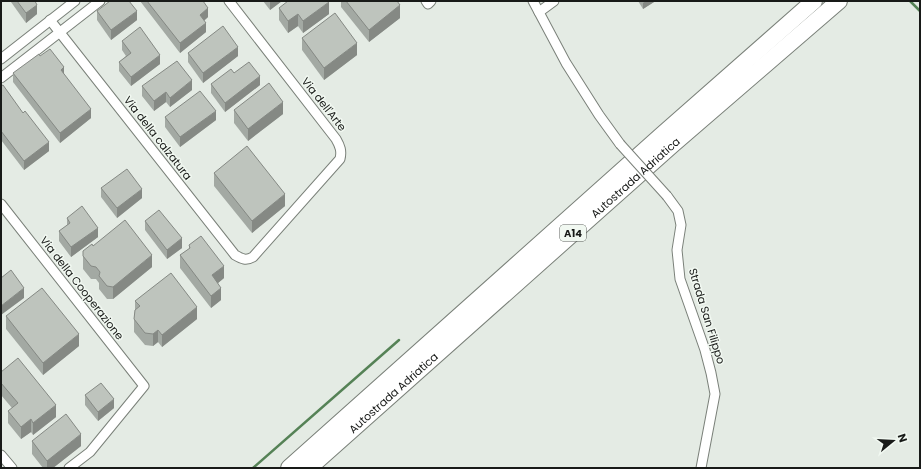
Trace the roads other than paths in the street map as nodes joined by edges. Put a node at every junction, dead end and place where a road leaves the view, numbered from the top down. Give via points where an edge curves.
1 (75, 1) edge
2 (100, 1) edge
3 (229, 1) edge
4 (426, 1) edge
5 (431, 1) edge
6 (533, 1) edge
7 (554, 1) edge
8 (814, 1) edge
9 (839, 1) edge
10 (539, 12) junction
11 (50, 20) junction
12 (60, 32) junction
13 (1, 59) edge
14 (1, 78) edge
15 (1, 204) edge
16 (253, 257) joint
17 (1, 454) edge
18 (12, 468) edge
19 (69, 468) edge
20 (289, 468) edge
21 (309, 468) edge
22 (702, 468) edge

1 - 11 street
2 - 12 street
3 - 16 street, Via dell'Arte via 336,139 341,153 340,159
4 - 5 street via 428,4
6 - 10 street, Strada San Filippo
7 - 10 street
8 - 20 highway, Autostrada Adriatica / A14
9 - 21 highway, Autostrada Adriatica / A14 via 672,144
10 - 22 street, Strada San Filippo, bridge via 566,63 599,115 620,144 678,211 681,225 677,250 680,279 705,350 715,394
11 - 12 street, Via della calzatura
11 - 13 street
12 - 14 street
12 - 16 street, Via della calzatura via 235,255 244,260
15 - 19 street, Via della Cooperazione via 144,386 90,452
17 - 18 street

